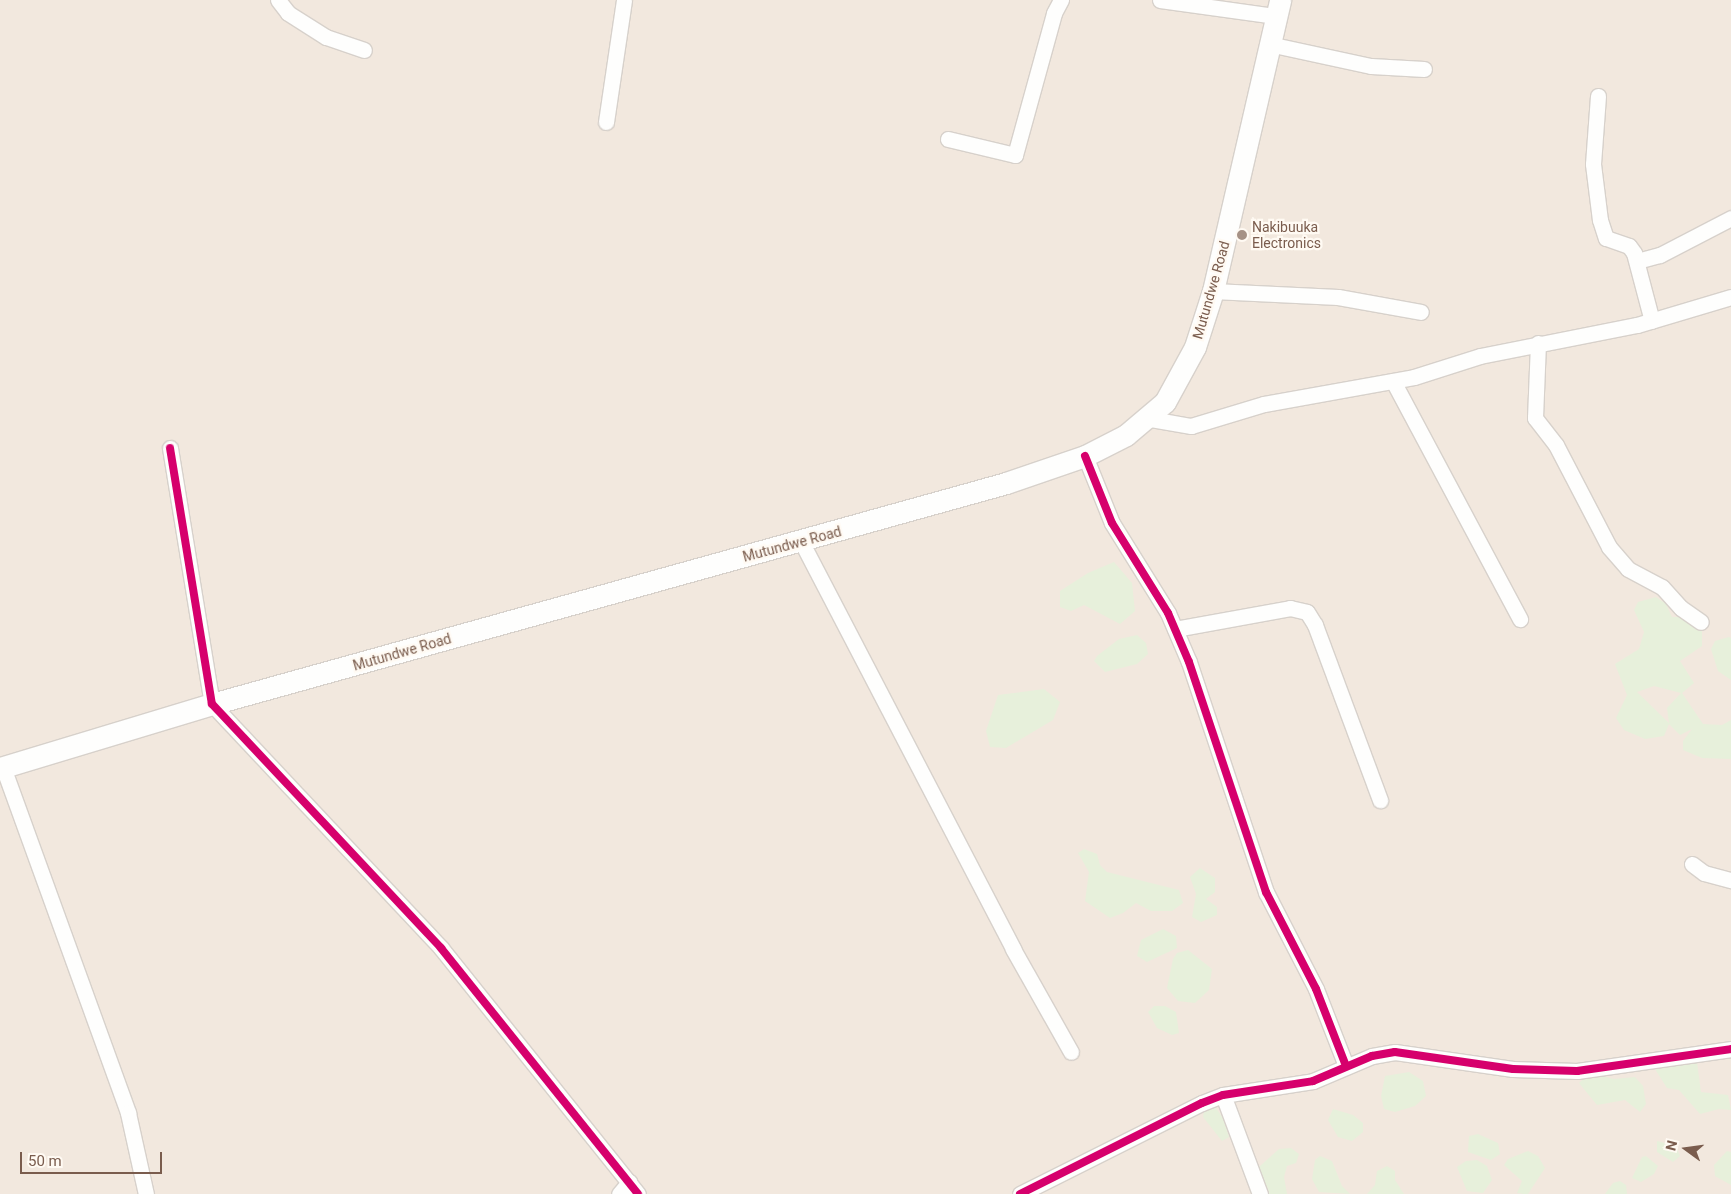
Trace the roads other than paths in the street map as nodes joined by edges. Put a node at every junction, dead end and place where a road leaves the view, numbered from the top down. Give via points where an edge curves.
1 (278, 0) edge
2 (624, 0) edge
3 (1160, 0) edge
4 (1057, 1) edge
5 (1278, 8) edge
6 (1269, 44) junction
7 (364, 50) dead end
8 (1424, 69) dead end
9 (1598, 96) dead end
10 (606, 122) dead end
11 (948, 139) dead end
12 (1731, 218) edge
13 (1637, 261) junction
14 (1214, 291) junction
15 (1731, 297) edge
16 (1421, 312) dead end
17 (1652, 321) junction
18 (1538, 343) junction
19 (1392, 381) junction
20 (1145, 418) junction
21 (170, 448) dead end
22 (1085, 456) junction
23 (801, 541) junction
24 (1520, 618) dead end
25 (1701, 622) dead end
26 (1175, 629) junction
27 (212, 704) junction
28 (2, 767) edge
29 (1380, 800) dead end
30 (1692, 864) dead end
31 (1731, 880) edge
32 (1731, 1049) edge
33 (1071, 1052) dead end
34 (1346, 1066) junction
35 (1222, 1095) junction
36 (629, 1190) edge
37 (146, 1194) edge
38 (1020, 1194) edge
39 (1260, 1194) edge

1 - 7 street via 288,13 326,37
2 - 10 street
3 - 5 street
4 - 11 street via 1015,155 1007,156
5 - 6 main road, Mutundwe Road
6 - 8 street via 1370,66
6 - 14 main road, Mutundwe Road
9 - 13 street via 1592,164 1600,220 1604,236 1631,247
12 - 13 street via 1660,256
13 - 17 street
14 - 16 street via 1338,297
14 - 20 main road, Mutundwe Road via 1195,347 1165,402
15 - 17 street
17 - 18 street
18 - 19 street
18 - 25 street via 1535,418 1556,445 1608,547 1628,569 1662,587 1681,608
19 - 20 street via 1264,404 1191,426
19 - 24 street
20 - 22 main road, Mutundwe Road via 1126,435
21 - 27 street
22 - 23 main road, Mutundwe Road
22 - 26 street via 1112,524
23 - 27 main road, Mutundwe Road
23 - 33 street via 1013,949
26 - 29 street via 1290,608 1307,612
26 - 34 street via 1266,892 1316,989
27 - 28 main road, Mutundwe Road
27 - 36 street via 441,948
28 - 37 street via 128,1113
30 - 31 street via 1704,873
32 - 34 street via 1577,1071 1513,1069 1395,1052
34 - 35 street via 1313,1081
35 - 38 street
35 - 39 street

